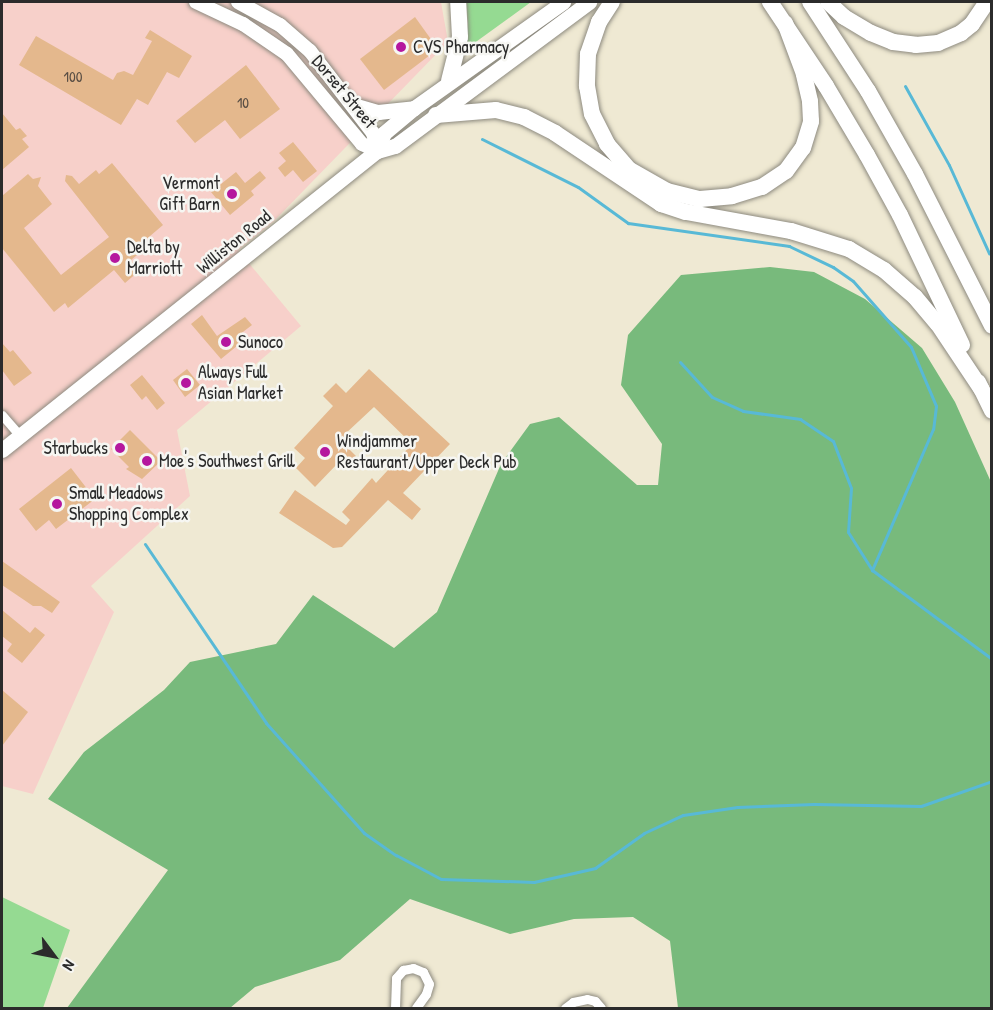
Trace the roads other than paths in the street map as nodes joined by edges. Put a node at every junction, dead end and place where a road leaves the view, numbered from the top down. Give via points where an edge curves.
1 (196, 2) edge
2 (238, 2) edge
3 (458, 2) edge
4 (563, 2) edge
5 (589, 2) edge
6 (612, 2) edge
7 (770, 2) edge
8 (810, 2) edge
9 (828, 2) edge
10 (987, 2) edge
11 (267, 17) junction
12 (785, 22) junction
13 (258, 33) junction
14 (449, 81) junction
15 (352, 105) junction
16 (414, 108) junction
17 (436, 115) junction
18 (377, 151) junction
19 (992, 326) edge
20 (982, 390) junction
21 (992, 411) edge
22 (2, 415) edge
23 (20, 436) junction
24 (2, 450) edge
25 (395, 1008) edge
26 (416, 1008) edge
27 (565, 1008) edge
28 (602, 1008) edge

1 - 13 main road, Dorset Street
2 - 11 main road, Dorset Street
3 - 14 highway via 460,37
4 - 14 main road, Williston Road
5 - 17 main road, Williston Road
6 - 12 highway via 599,22 588,54 587,86 592,114 607,144 630,170 668,191 700,199 732,196 762,187 786,171 803,148 809,130 810,101
7 - 12 highway
8 - 19 highway via 868,91 915,174
9 - 10 highway via 870,33 916,45 938,43 961,33
11 - 13 main road
11 - 15 main road, Dorset Street via 310,51
12 - 20 highway via 838,105 900,215
13 - 18 main road, Dorset Street via 298,65 362,144
14 - 16 main road, Williston Road
15 - 16 main road via 378,112
15 - 18 main road, Dorset Street via 374,133
16 - 18 main road, Williston Road via 384,133
17 - 18 main road, Williston Road via 395,146
17 - 20 highway via 496,110 524,117 555,133 661,204 791,231 849,249 884,270 915,297
18 - 23 main road, Williston Road
20 - 21 highway
22 - 23 street
23 - 24 main road, Williston Road
25 - 26 street via 396,978 403,970 413,968 425,974 429,984
27 - 28 street via 587,999

